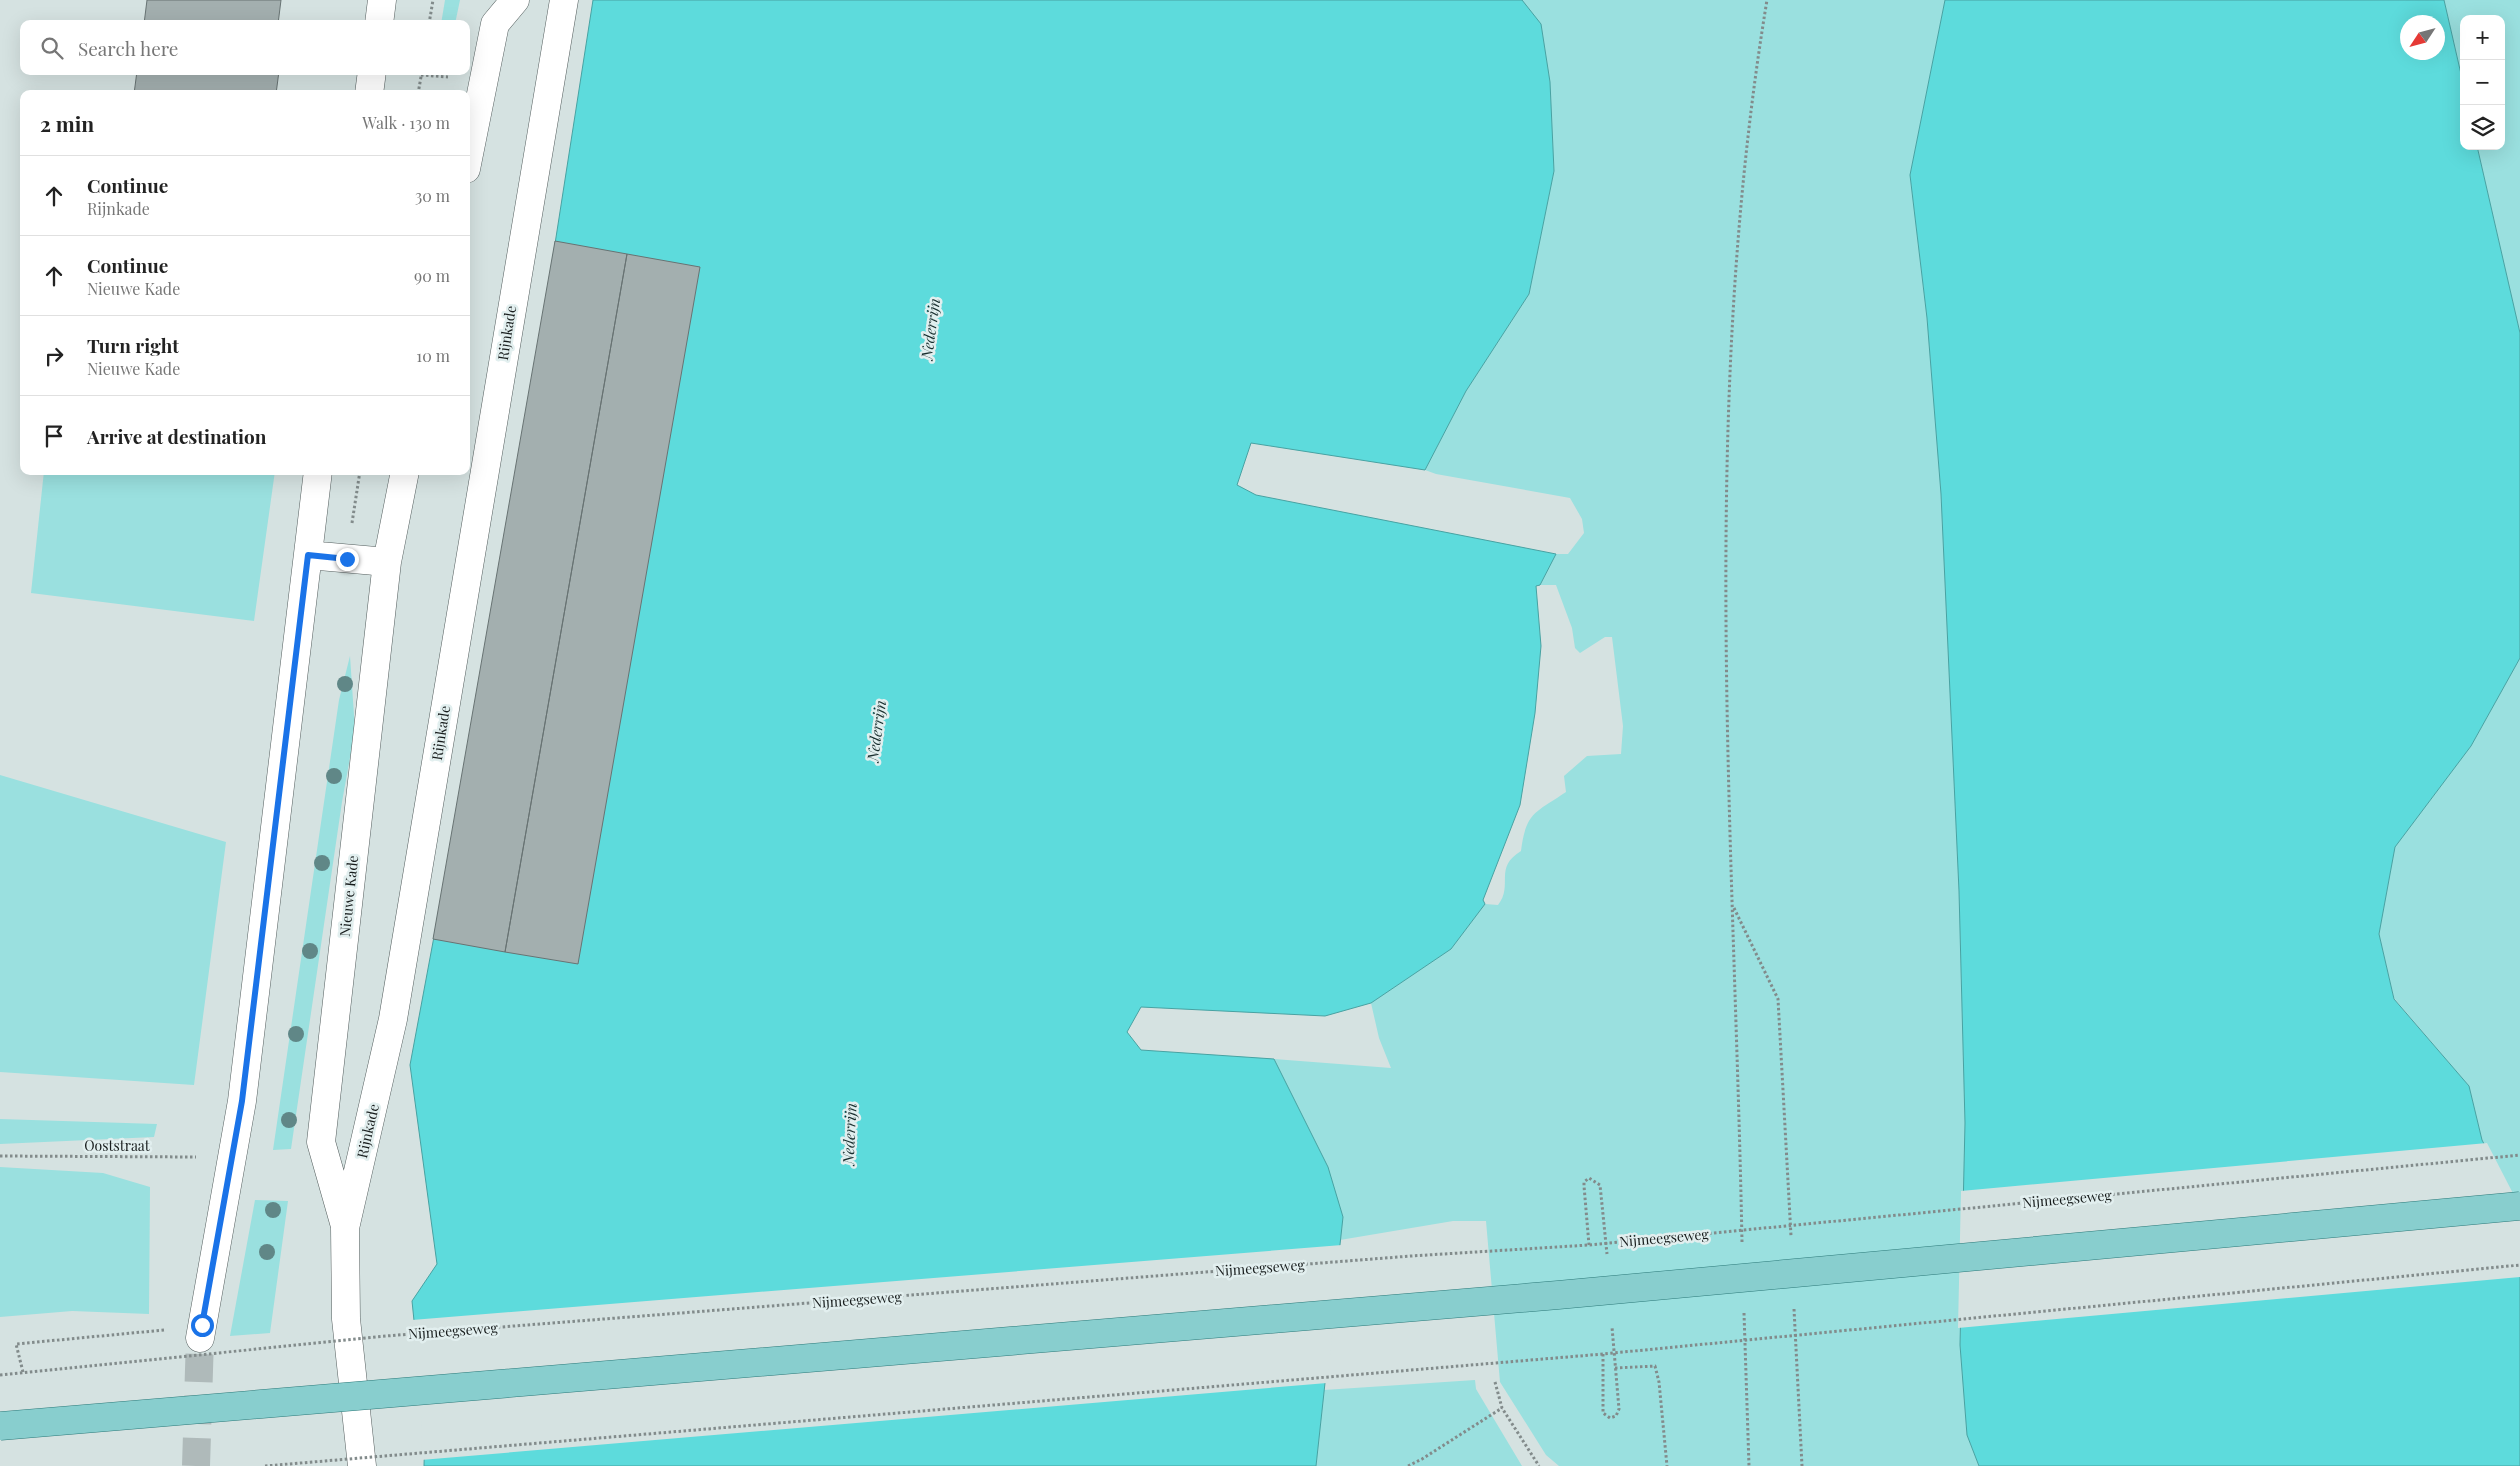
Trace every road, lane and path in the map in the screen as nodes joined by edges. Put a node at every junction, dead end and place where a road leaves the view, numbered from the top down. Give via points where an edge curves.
1 (382, 0) edge
2 (433, 0) edge
3 (515, 0) edge
4 (564, 0) edge
5 (1767, 0) edge
6 (380, 20) edge
7 (430, 20) edge
8 (371, 75) edge
9 (422, 75) edge
10 (436, 75) edge
11 (452, 75) edge
12 (370, 90) edge
13 (419, 90) edge
14 (470, 149) edge
15 (318, 475) edge
16 (404, 475) edge
17 (308, 555) junction
18 (387, 562) junction
19 (1732, 905) junction
20 (2520, 1155) edge
21 (0, 1156) edge
22 (233, 1158) junction
23 (2520, 1206) edge
24 (1605, 1225) dead end
25 (346, 1228) junction
26 (1791, 1238) dead end
27 (1742, 1243) dead end
28 (1589, 1245) junction
29 (2520, 1265) edge
30 (1794, 1307) dead end
31 (1744, 1311) dead end
32 (144, 1332) dead end
33 (200, 1338) tunnel mouth
34 (1603, 1354) junction
35 (23, 1372) junction
36 (0, 1375) edge
37 (1495, 1382) dead end
38 (1502, 1408) junction
39 (0, 1426) edge
40 (265, 1466) edge
41 (362, 1466) edge
42 (1408, 1466) edge
43 (1539, 1466) edge
44 (1667, 1466) edge
45 (1748, 1466) edge
46 (1802, 1466) edge

1 - 6 street
2 - 7 path
3 - 14 street via 495,24
4 - 25 street, Rijnkade via 393,1019
5 - 19 path via 1753,83 1739,213 1732,335 1726,588
8 - 12 street
9 - 13 path
10 - 11 path
15 - 17 street
16 - 18 street, Nieuwe Kade
17 - 18 street
17 - 22 street
18 - 25 street, Nieuwe Kade via 321,1142
19 - 26 path via 1778,999
19 - 27 path
20 - 28 path, Nijmeegseweg, bridge
21 - 22 path, Ooststraat
22 - 33 street
23 - 39 main road, bridge via 1548,1296
24 - 28 path via 1600,1185 1590,1178 1584,1182
25 - 41 street, Rijnkade via 346,1320
28 - 35 path, Nijmeegseweg, bridge via 405,1335
29 - 34 path, bridge
30 - 46 path
31 - 45 path
32 - 35 path via 16,1344
34 - 40 path, bridge
34 - 44 path via 1603,1413 1610,1418 1620,1410 1615,1368 1655,1366
35 - 36 path, Nijmeegseweg, bridge
37 - 38 path
38 - 42 path
38 - 43 path

